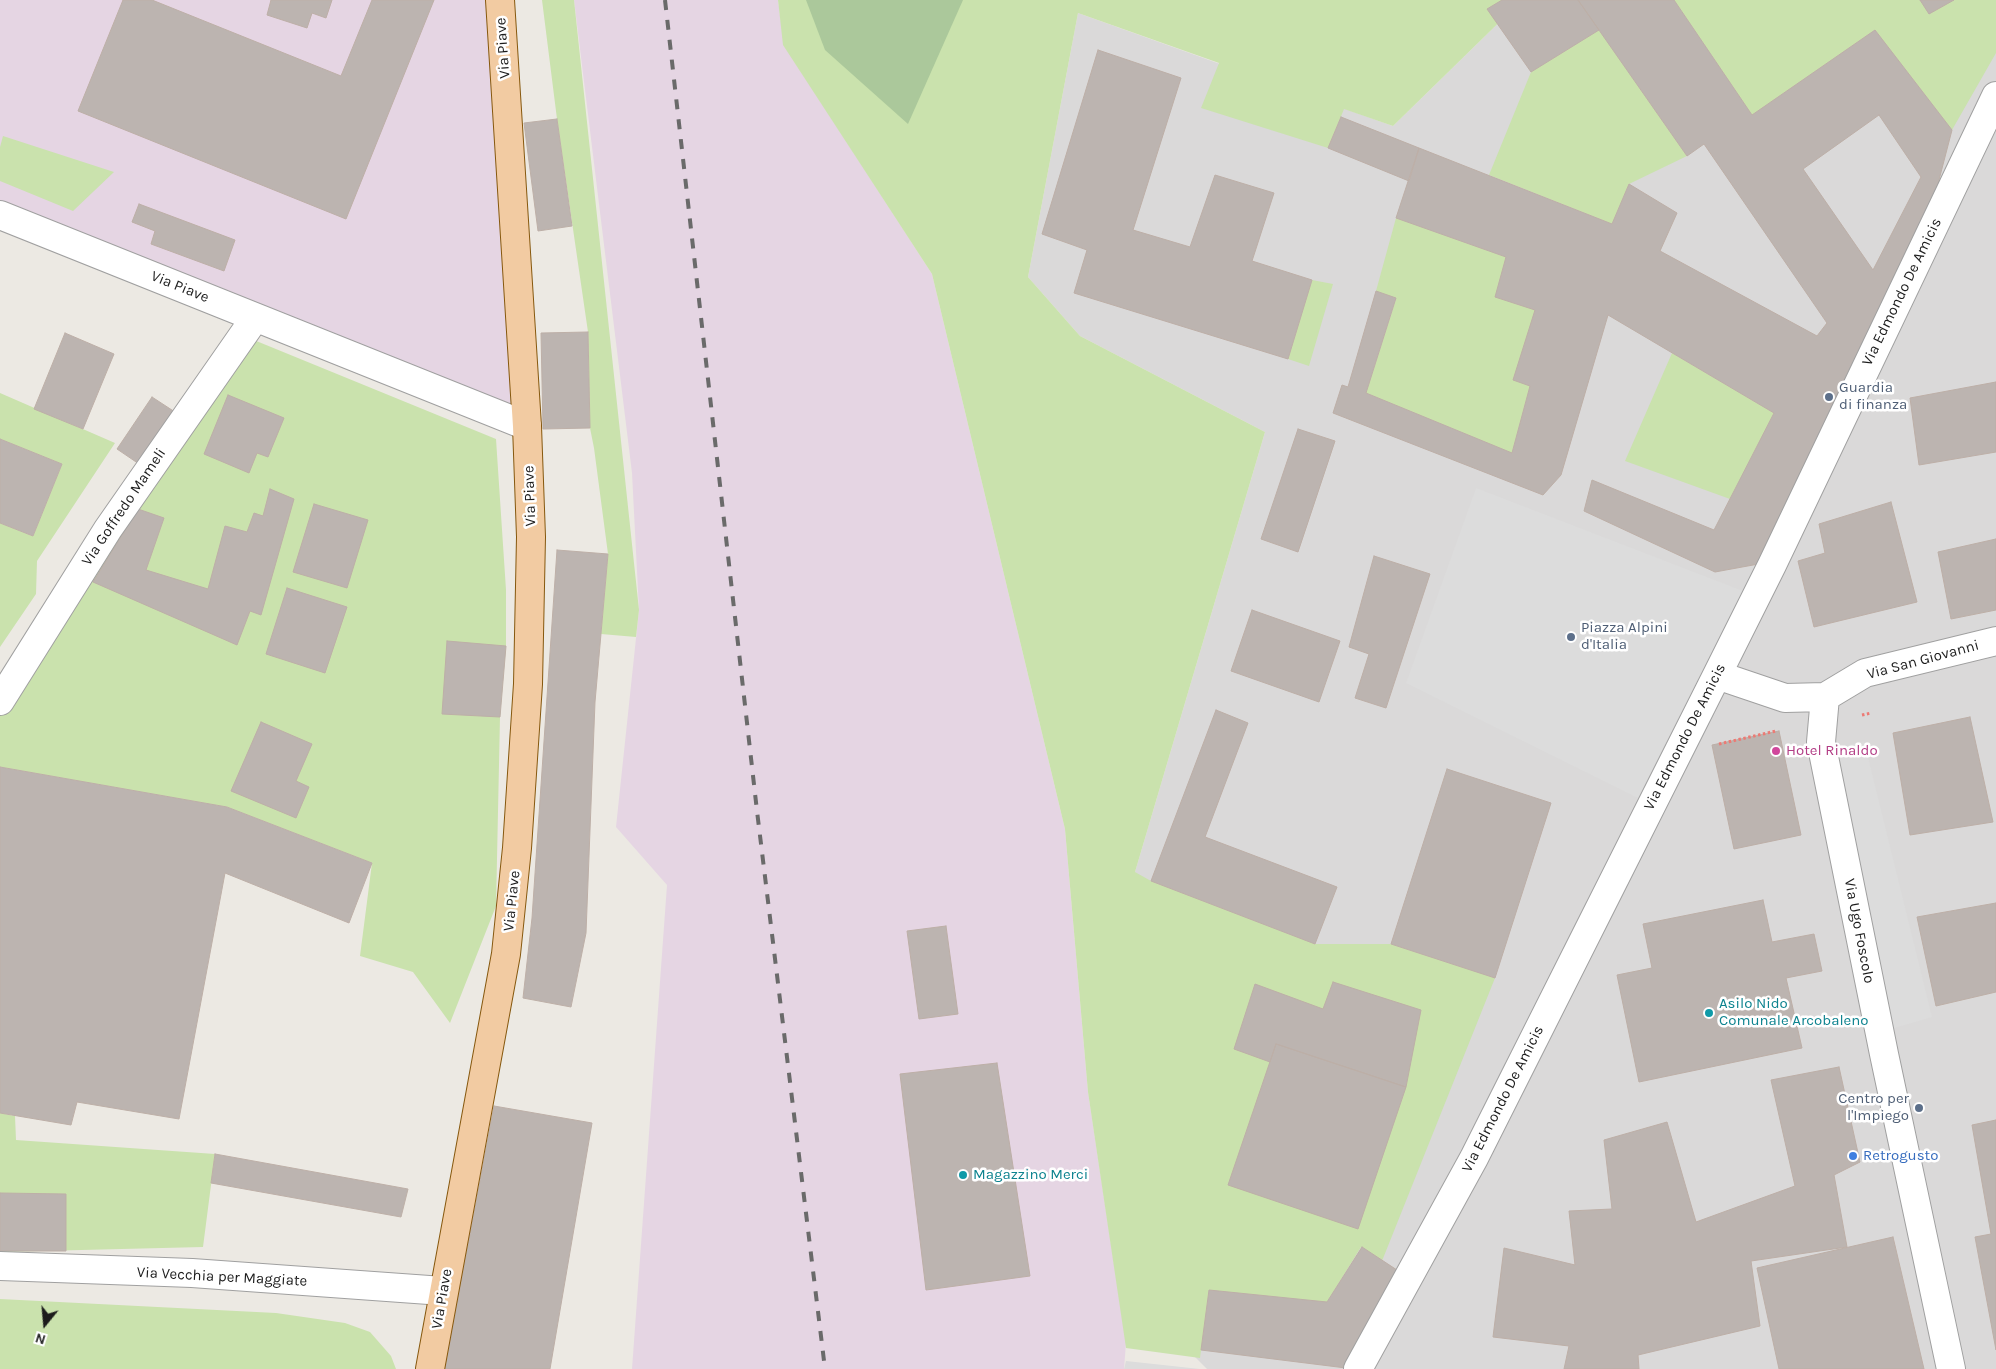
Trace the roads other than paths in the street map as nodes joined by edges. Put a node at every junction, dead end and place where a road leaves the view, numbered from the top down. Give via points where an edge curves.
1 (500, 0) edge
2 (1996, 96) edge
3 (0, 215) edge
4 (256, 318) junction
5 (527, 426) junction
6 (1996, 640) edge
7 (1717, 675) junction
8 (1825, 697) junction
9 (0, 702) edge
10 (0, 1266) edge
11 (444, 1291) junction
12 (430, 1369) edge
13 (1358, 1369) edge
14 (1951, 1369) edge

1 - 5 main road, Via Piave
2 - 7 street, Via Edmondo De Amicis
3 - 4 street, Via Piave
4 - 5 street, Via Piave
4 - 9 street, Via Goffredo Mameli via 108,528
5 - 11 main road, Via Piave via 531,537 528,684 518,848 506,954
6 - 8 street, Via San Giovanni via 1865,673
7 - 8 street via 1785,698
7 - 13 street, Via Edmondo De Amicis via 1474,1158
8 - 14 street, Via Ugo Foscolo via 1821,742
10 - 11 street, Via Vecchia per Maggiate via 192,1273
11 - 12 main road, Via Piave

